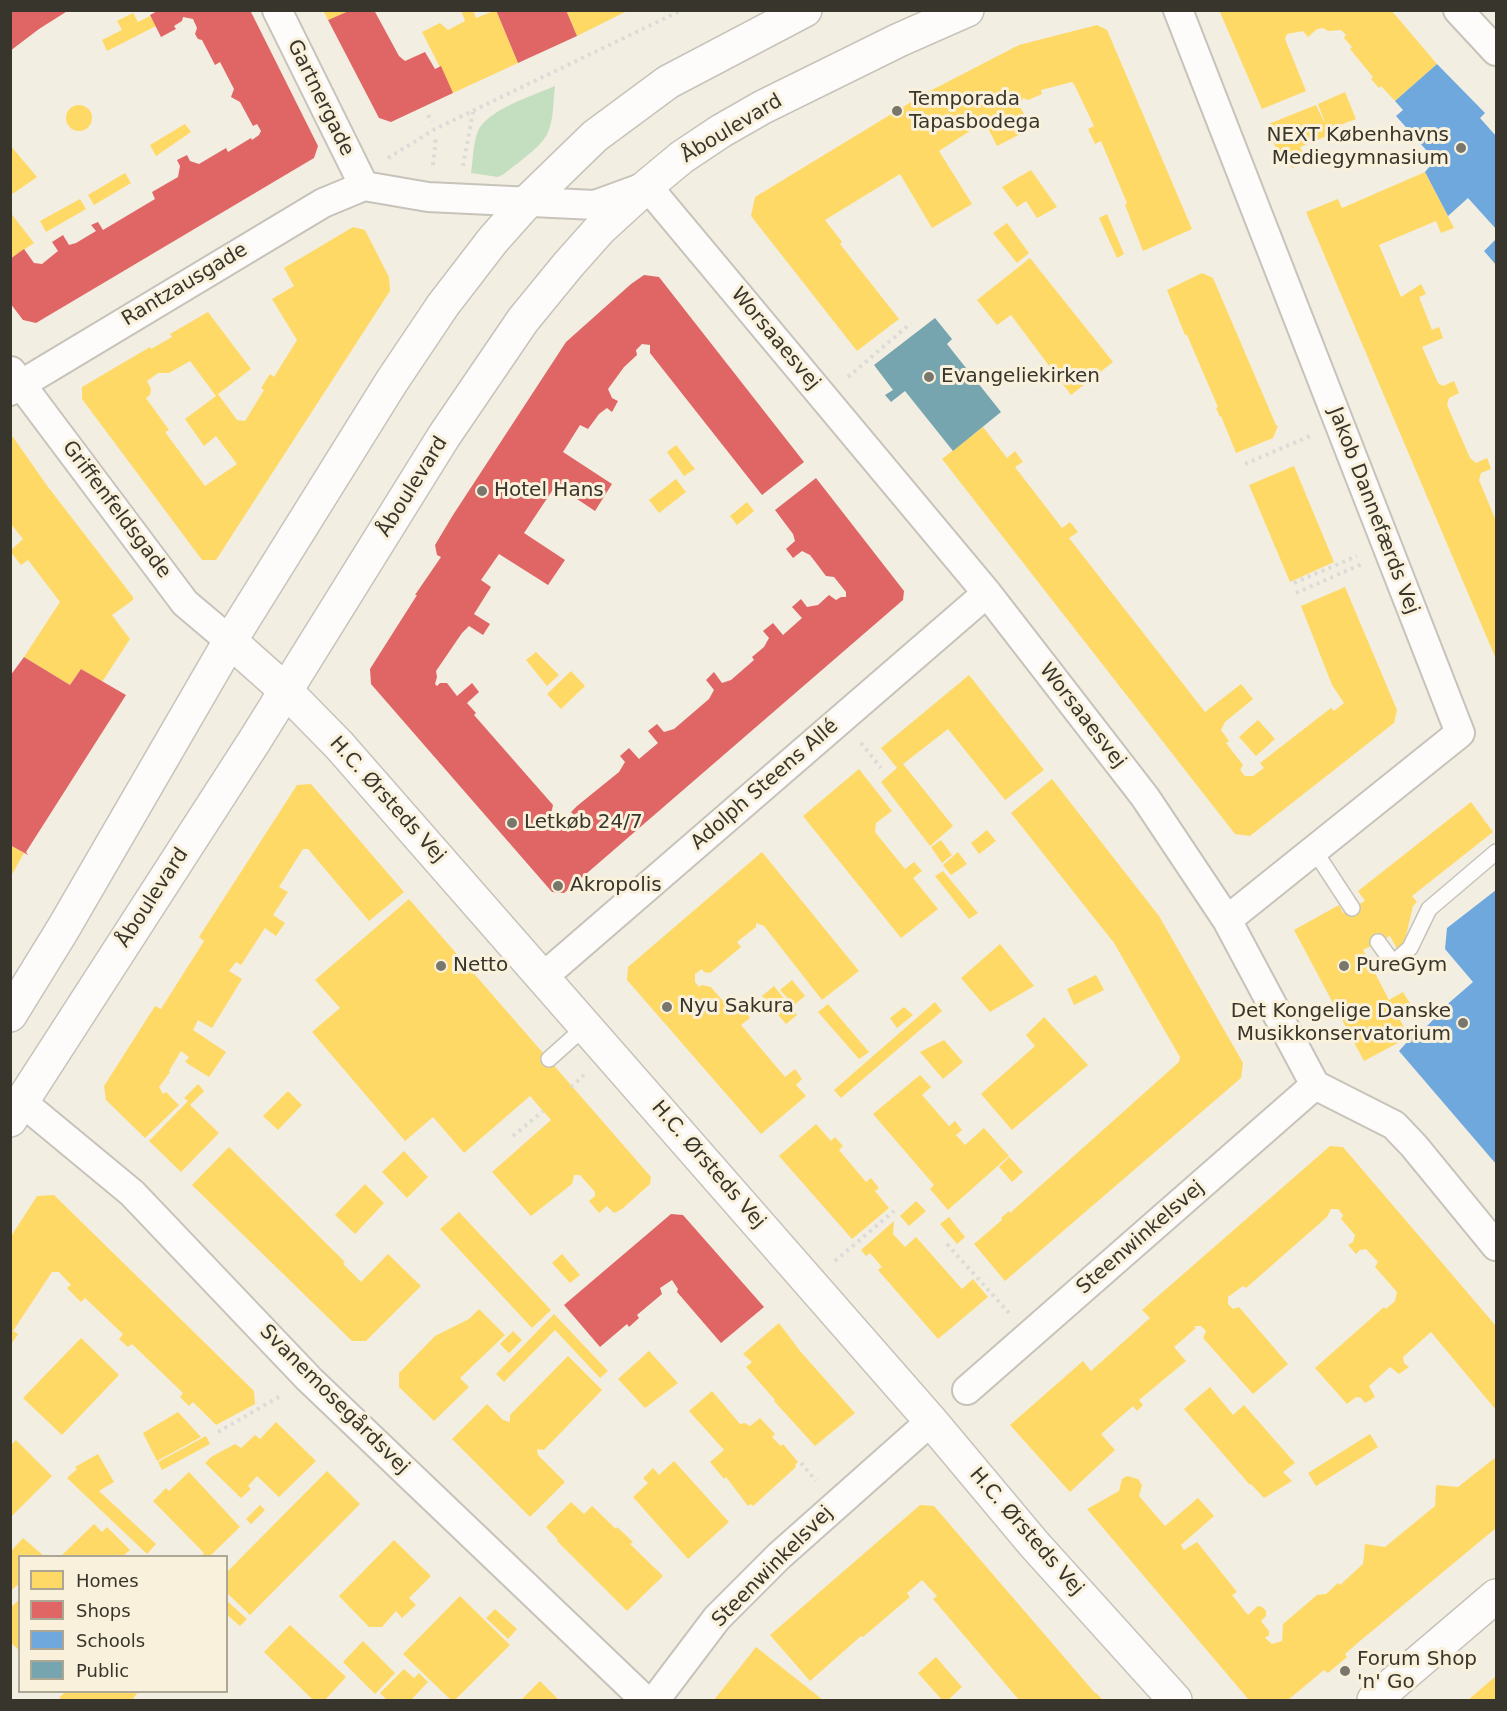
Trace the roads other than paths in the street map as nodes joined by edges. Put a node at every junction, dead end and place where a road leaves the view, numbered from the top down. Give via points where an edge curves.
1 (277, 10) edge
2 (805, 10) edge
3 (967, 10) edge
4 (1178, 10) edge
5 (1458, 10) edge
6 (1497, 51) edge
7 (363, 186) junction
8 (647, 186) junction
9 (526, 203) junction
10 (14, 382) edge
11 (987, 593) junction
12 (230, 641) junction
13 (285, 690) junction
14 (1314, 850) junction
15 (1497, 852) edge
16 (1353, 908) dead end
17 (1227, 920) junction
18 (1378, 942) dead end
19 (543, 977) junction
20 (10, 1015) edge
21 (586, 1026) junction
22 (549, 1059) dead end
23 (1315, 1085) junction
24 (16, 1111) edge
25 (1497, 1246) edge
26 (967, 1390) dead end
27 (931, 1421) junction
28 (1497, 1596) edge
29 (645, 1701) edge
30 (655, 1701) edge
31 (1175, 1701) edge
32 (1374, 1701) edge

1 - 7 street, Gartnergade
2 - 9 street via 668,82 595,136
3 - 8 street, Åboulevard via 763,107 682,157
4 - 14 street, Jakob Dannefærds Vej via 1460,733
5 - 6 street
7 - 9 street via 429,197
7 - 10 street, Rantzausgade via 323,203 55,363
8 - 9 street via 596,205
8 - 11 street, Worsaaesvej
8 - 13 street, Åboulevard via 600,229 523,320 444,436
9 - 12 street via 443,305
10 - 12 street, Griffenfeldsgade via 185,603
11 - 17 street, Worsaaesvej via 1145,797
11 - 19 street, Adolph Steens Allé
12 - 13 street, H.C. Ørsteds Vej
12 - 20 street
13 - 19 street, H.C. Ørsteds Vej via 339,745
13 - 24 street, Åboulevard
14 - 16 lane
14 - 17 street, Jakob Dannefærds Vej
15 - 18 lane via 1429,909 1410,948 1393,963
17 - 23 street, Worsaaesvej
19 - 21 street, H.C. Ørsteds Vej
21 - 22 lane
21 - 27 street, H.C. Ørsteds Vej
23 - 25 street via 1394,1125
23 - 26 street, Steenwinkelsvej
24 - 29 street, Svanemosegårdsvej via 132,1193 309,1379
27 - 30 street, Steenwinkelsvej via 779,1556 725,1610
27 - 31 street, H.C. Ørsteds Vej via 1034,1544
28 - 32 street

